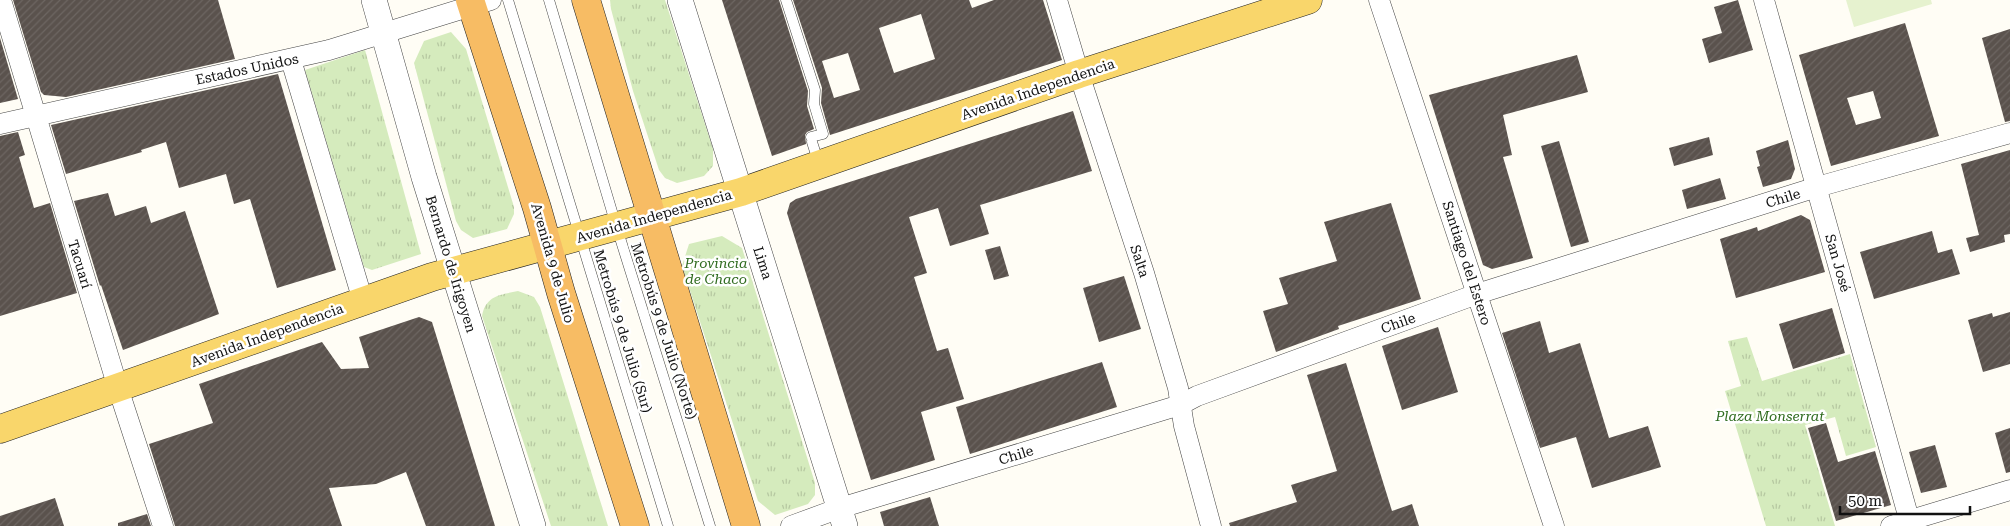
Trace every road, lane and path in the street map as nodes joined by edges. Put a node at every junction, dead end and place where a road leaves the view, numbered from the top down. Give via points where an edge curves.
1 (1, 0) edge
2 (374, 0) edge
3 (508, 0) edge
4 (549, 0) edge
5 (586, 0) edge
6 (680, 0) edge
7 (786, 0) edge
8 (1057, 0) edge
9 (1308, 0) edge
10 (1379, 0) edge
11 (1764, 0) edge
12 (478, 2) edge
13 (384, 34) junction
14 (291, 60) junction
15 (1079, 74) junction
16 (35, 116) junction
17 (0, 124) edge
18 (2010, 133) edge
19 (814, 148) junction
20 (1817, 187) junction
21 (741, 192) junction
22 (651, 216) junction
23 (616, 225) junction
24 (579, 237) junction
25 (548, 246) junction
26 (453, 271) junction
27 (1477, 294) junction
28 (363, 302) junction
29 (118, 388) junction
30 (1180, 405) junction
31 (0, 429) edge
32 (2010, 490) edge
33 (842, 517) edge
34 (1904, 524) edge
35 (163, 526) edge
36 (533, 526) edge
37 (636, 526) edge
38 (668, 526) edge
39 (710, 526) edge
40 (746, 526) edge
41 (791, 526) edge
42 (1211, 526) edge
43 (1554, 526) edge

1 - 16 street, Tacuarí
2 - 13 street, Bernardo de Irigoyen
3 - 24 lane, Metrobús 9 de Julio (Sur)
4 - 23 lane, Metrobús 9 de Julio (Norte)
5 - 22 highway
6 - 21 street, Lima
7 - 19 lane via 815,90 814,104 823,134
8 - 15 street, Salta
9 - 15 main road, Avenida Independencia
10 - 27 street, Santiago del Estero
11 - 20 street, San José
12 - 13 street, Estados Unidos
12 - 25 highway, Avenida 9 de Julio
13 - 14 street, Estados Unidos
13 - 26 street, Bernardo de Irigoyen
14 - 16 street, Estados Unidos
14 - 28 street
15 - 19 main road, Avenida Independencia
15 - 30 street, Salta via 1144,273 1178,388
16 - 17 street, Estados Unidos
16 - 29 street, Tacuarí
18 - 20 street, Chile
19 - 21 main road, Avenida Independencia
20 - 27 street, Chile
20 - 34 street, San José
21 - 22 main road, Avenida Independencia
21 - 33 street, Lima
22 - 23 main road, Avenida Independencia
22 - 40 highway
23 - 24 main road, Avenida Independencia
23 - 39 lane, Metrobús 9 de Julio (Norte)
24 - 25 main road, Avenida Independencia
24 - 38 lane, Metrobús 9 de Julio (Sur)
25 - 26 main road, Avenida Independencia
25 - 37 highway, Avenida 9 de Julio
26 - 28 main road, Avenida Independencia
26 - 36 street, Bernardo de Irigoyen
27 - 30 street, Chile
27 - 43 street, Santiago del Estero
28 - 29 main road, Avenida Independencia
29 - 31 main road, Avenida Independencia
29 - 35 street, Tacuarí
30 - 33 street, Chile
30 - 42 street, Salta
32 - 34 street
33 - 41 street, Chile

